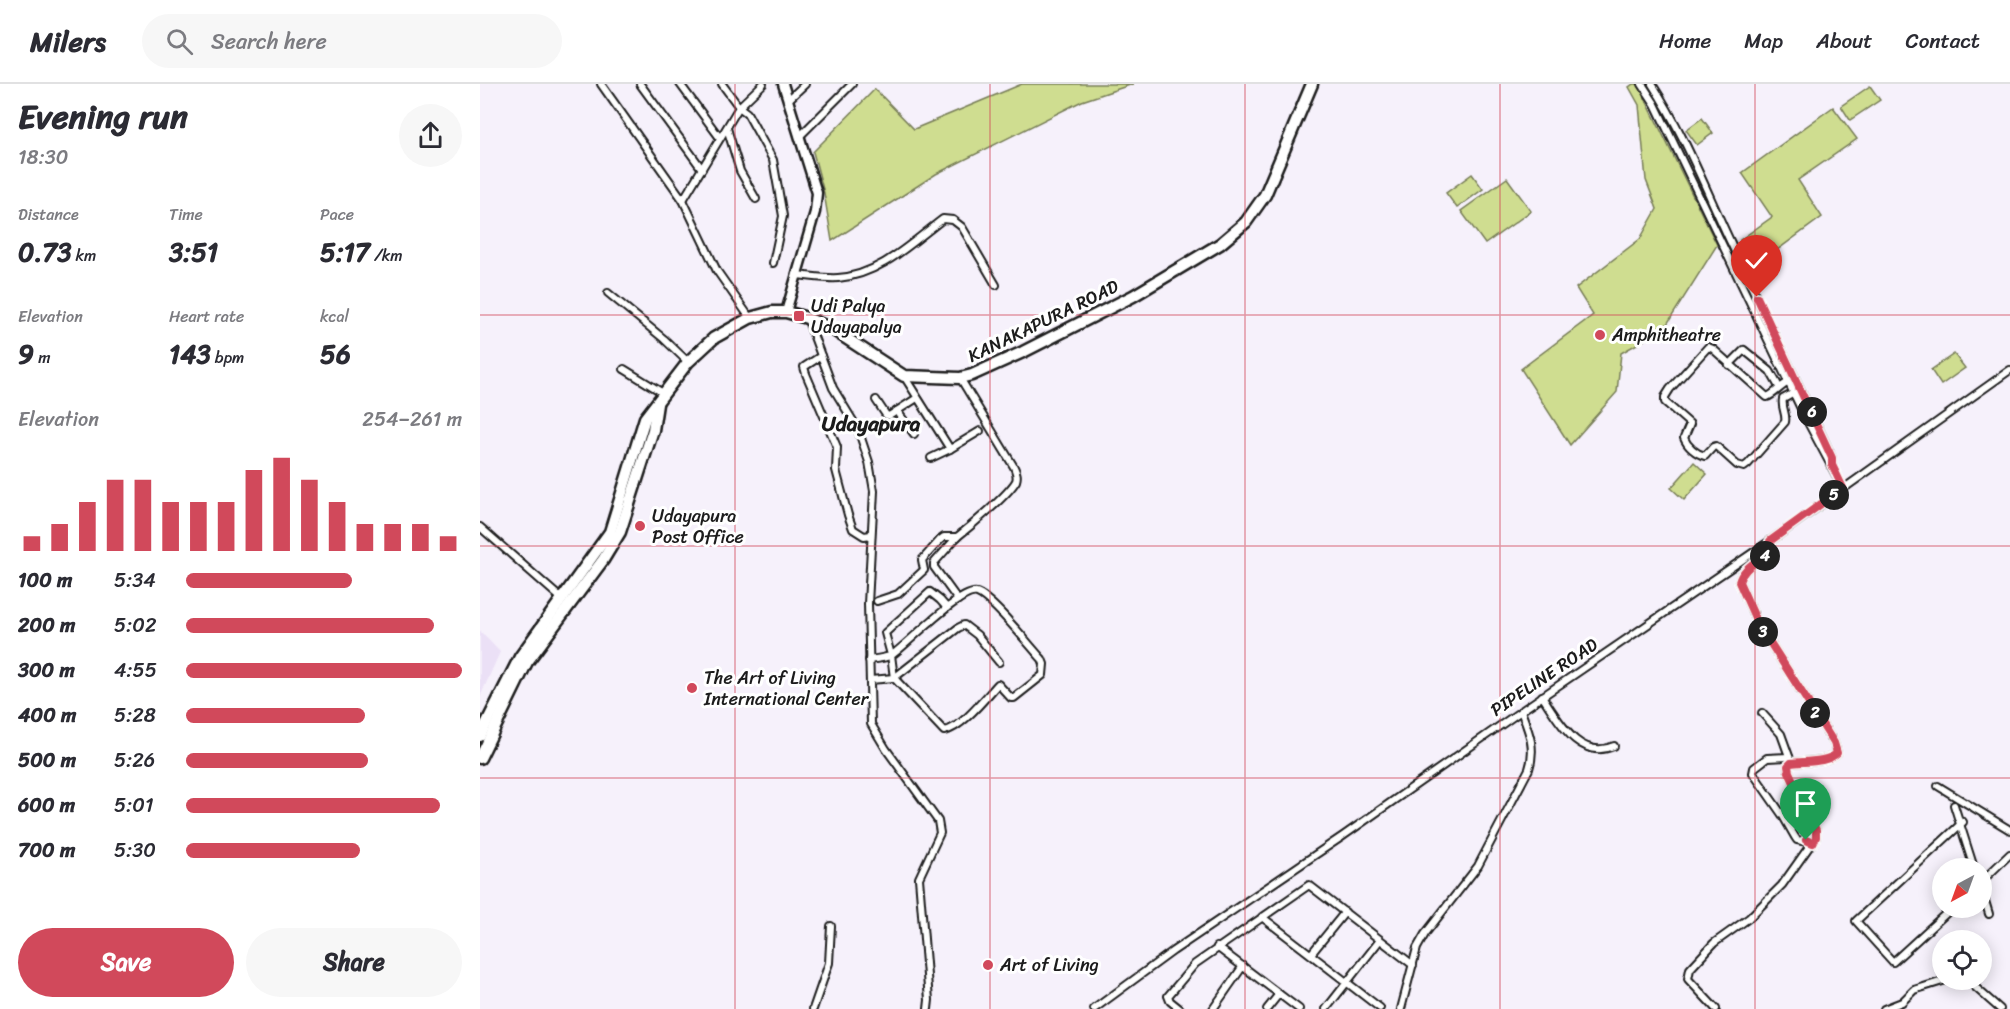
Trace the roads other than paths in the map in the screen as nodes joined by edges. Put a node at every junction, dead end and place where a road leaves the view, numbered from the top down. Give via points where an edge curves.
1 (601, 84) edge
2 (640, 84) edge
3 (680, 84) edge
4 (722, 84) edge
5 (783, 84) edge
6 (805, 84) edge
7 (852, 84) edge
8 (1312, 84) edge
9 (1642, 84) edge
10 (1652, 84) edge
11 (758, 85) edge
12 (787, 101) junction
13 (739, 107) junction
14 (726, 128) junction
15 (799, 136) junction
16 (720, 138) junction
17 (702, 169) junction
18 (756, 199) dead end
19 (683, 200) junction
20 (773, 263) dead end
21 (796, 275) junction
22 (996, 285) dead end
23 (608, 293) dead end
24 (786, 312) junction
25 (750, 318) junction
26 (807, 318) junction
27 (821, 356) junction
28 (688, 362) junction
29 (1729, 364) junction
30 (624, 369) dead end
31 (2010, 370) edge
32 (904, 376) junction
33 (960, 378) junction
34 (1789, 382) junction
35 (1779, 387) junction
36 (1794, 393) junction
37 (660, 397) junction
38 (917, 398) junction
39 (876, 400) dead end
40 (897, 411) junction
41 (980, 431) dead end
42 (914, 435) dead end
43 (950, 449) junction
44 (931, 458) dead end
45 (1832, 465) junction
46 (1843, 488) junction
47 (480, 527) edge
48 (872, 535) junction
49 (957, 537) junction
50 (1770, 541) junction
51 (958, 600) junction
52 (565, 601) junction
53 (877, 601) dead end
54 (947, 608) junction
55 (891, 656) junction
56 (869, 660) junction
57 (999, 662) dead end
58 (894, 678) junction
59 (870, 680) junction
60 (1542, 696) junction
61 (1521, 711) junction
62 (1762, 713) dead end
63 (480, 736) edge
64 (1614, 746) dead end
65 (480, 758) edge
66 (1790, 760) junction
67 (1938, 786) dead end
68 (1954, 806) dead end
69 (1962, 823) junction
70 (2010, 830) edge
71 (1813, 843) junction
72 (2010, 854) edge
73 (1971, 858) edge
74 (1992, 871) edge
75 (1345, 912) junction
76 (1262, 917) junction
77 (1941, 918) edge
78 (831, 926) dead end
79 (1380, 940) junction
80 (1218, 947) junction
81 (1311, 954) junction
82 (1413, 964) junction
83 (1242, 966) junction
84 (1347, 981) junction
85 (1932, 984) edge
86 (1978, 990) edge
87 (1279, 994) junction
88 (1380, 1008) edge
89 (813, 1009) edge
90 (928, 1009) edge
91 (1094, 1009) edge
92 (1180, 1009) edge
93 (1213, 1009) edge
94 (1267, 1009) edge
95 (1299, 1009) edge
96 (1326, 1009) edge
97 (1401, 1009) edge
98 (1716, 1009) edge
99 (1884, 1009) edge
100 (2000, 1009) edge

1 - 19 street
2 - 17 street
3 - 16 street
4 - 13 street
5 - 12 street
6 - 12 street
7 - 15 street
8 - 33 highway, KANAKAPURA ROAD via 1265,195 1246,222 1220,244 1133,296 1023,352
9 - 34 street
10 - 45 street via 1697,169 1812,413
11 - 13 street
12 - 15 street
13 - 14 street
13 - 20 street via 747,113 773,160 783,216
14 - 16 street
14 - 18 street via 740,171
15 - 21 street via 817,193
16 - 17 street
17 - 19 street
19 - 25 street via 717,270
21 - 22 street via 838,278 862,274 881,265 943,219 962,227
21 - 24 street
23 - 28 street
24 - 25 highway
24 - 26 highway
25 - 28 highway via 714,338
26 - 27 street
26 - 32 highway via 832,329
27 - 48 street via 833,388 858,429 869,462 874,491
27 - 48 street via 804,368 837,447 836,470 853,529 864,536
28 - 37 highway
29 - 35 street via 1767,398
29 - 35 street via 1744,350 1770,371
29 - 36 street via 1708,347 1665,397 1665,402 1690,424 1684,438 1700,455 1716,446 1744,467 1785,422 1783,399
30 - 37 street
31 - 46 street, PIPELINE ROAD
32 - 33 highway, KANAKAPURA ROAD
32 - 38 street
33 - 49 street via 1017,474 1009,490
34 - 35 street
34 - 36 street
36 - 45 street
37 - 52 highway via 611,549
38 - 40 street
38 - 43 street
39 - 40 street via 886,415
40 - 42 street
41 - 43 street
43 - 44 street
45 - 46 street
46 - 50 street, PIPELINE ROAD
47 - 52 street
48 - 56 street
49 - 51 street via 934,567
49 - 53 street via 940,540 922,560 924,570 898,594
50 - 60 street, PIPELINE ROAD
50 - 66 street via 1771,548 1765,556 1741,575 1739,582 1757,622 1837,753 1825,760
51 - 54 street
51 - 58 street via 977,593 990,603 1042,659 1043,675 1014,698 998,684 966,717 944,731
52 - 63 highway via 520,657
52 - 65 highway via 527,662
54 - 55 street
54 - 55 street via 933,593 925,594 885,633
55 - 56 street
55 - 58 street
56 - 59 street
57 - 58 street via 964,625
58 - 59 street
59 - 90 street via 871,724 938,821 940,833 920,878
60 - 61 street, PIPELINE ROAD
60 - 64 street via 1564,728 1583,745 1596,750
61 - 82 street via 1533,741 1529,769 1478,866 1425,934
61 - 91 street, PIPELINE ROAD
62 - 66 street via 1781,734
66 - 71 street via 1789,772 1816,830
66 - 71 street via 1767,758 1753,773 1797,840
67 - 70 street
68 - 69 street
69 - 73 street
69 - 77 street via 1856,921 1893,962
71 - 98 street via 1782,885 1749,918 1714,943 1690,969 1688,979
72 - 74 street
75 - 76 street via 1309,885
75 - 79 street
75 - 81 street
76 - 80 street
76 - 81 street
78 - 89 street via 829,963
79 - 82 street
79 - 84 street
80 - 83 street
80 - 92 street via 1171,990 1170,1001
81 - 84 street
82 - 97 street
83 - 87 street
83 - 93 street
84 - 88 street
84 - 96 street
85 - 99 street via 1914,990 1902,1002
86 - 100 street
87 - 94 street
87 - 95 street

